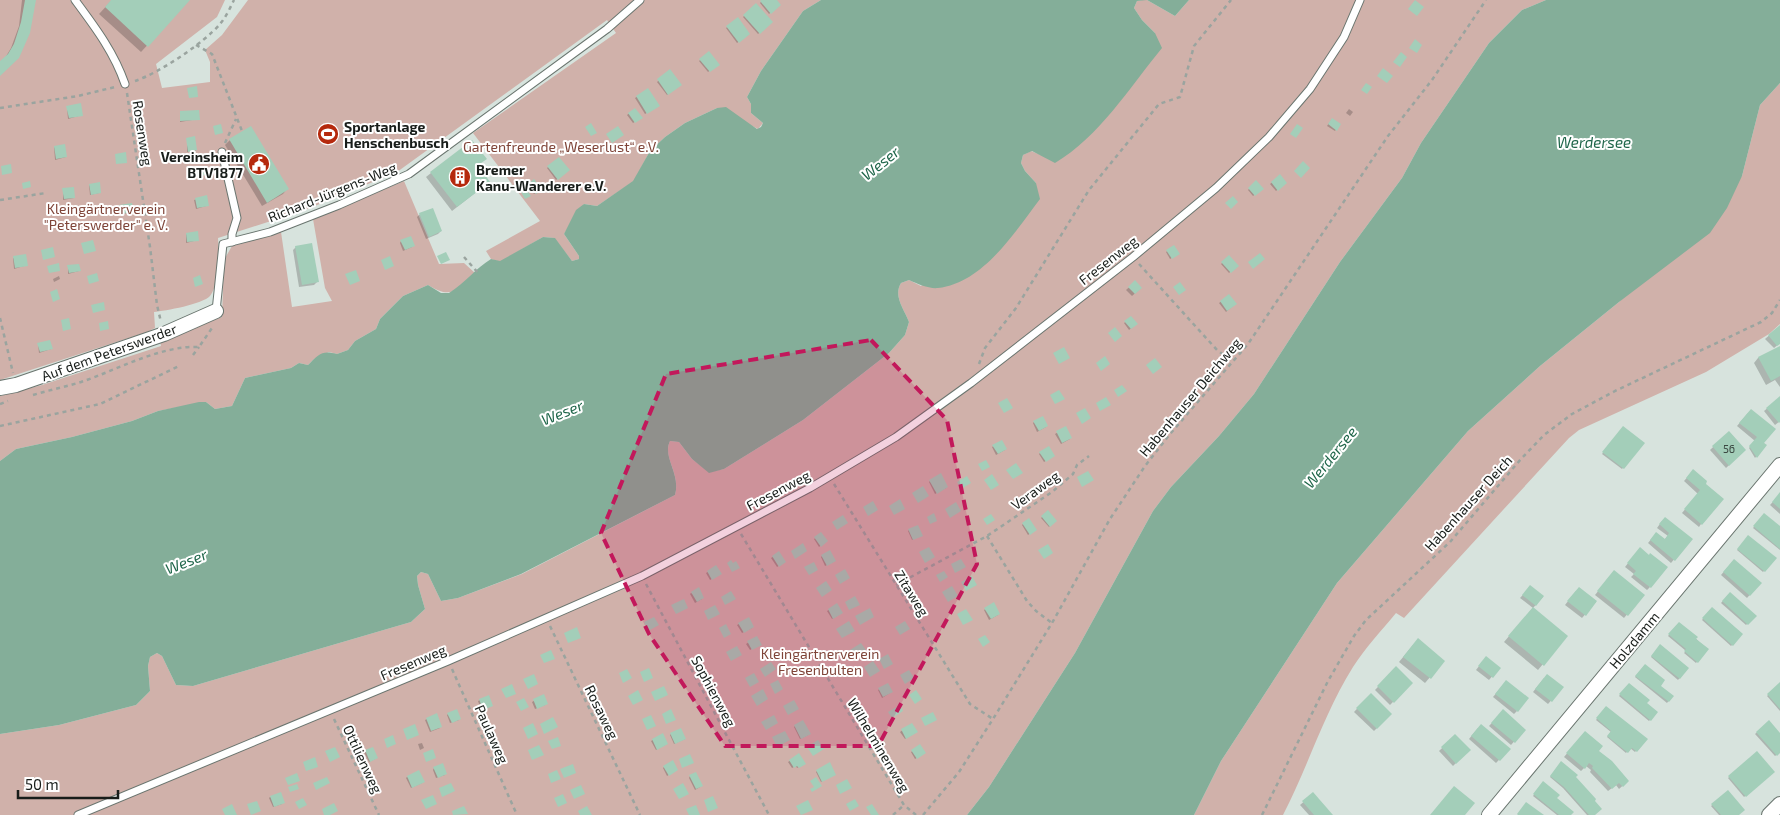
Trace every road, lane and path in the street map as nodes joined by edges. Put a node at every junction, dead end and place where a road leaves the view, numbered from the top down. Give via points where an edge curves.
1 (74, 0) edge
2 (640, 0) edge
3 (1231, 0) edge
4 (1360, 0) edge
5 (1486, 0) edge
6 (196, 45) dead end
7 (125, 84) joint
8 (236, 118) junction
9 (242, 132) dead end
10 (222, 152) joint
11 (46, 194) dead end
12 (0, 200) edge
13 (232, 242) junction
14 (464, 257) dead end
15 (1133, 257) junction
16 (480, 275) dead end
17 (1780, 300) edge
18 (216, 311) junction
19 (0, 318) edge
20 (164, 334) junction
21 (199, 347) junction
22 (193, 355) dead end
23 (1233, 362) junction
24 (180, 366) dead end
25 (971, 383) junction
26 (16, 385) junction
27 (0, 388) edge
28 (27, 396) dead end
29 (9, 401) dead end
30 (0, 404) edge
31 (0, 426) edge
32 (1089, 456) dead end
33 (1780, 465) edge
34 (830, 476) junction
35 (736, 526) junction
36 (987, 536) junction
37 (642, 576) junction
38 (896, 585) junction
39 (546, 618) junction
40 (1052, 623) junction
41 (448, 661) junction
42 (330, 711) junction
43 (993, 720) junction
44 (1780, 804) edge
45 (904, 805) junction
46 (78, 815) edge
47 (378, 815) edge
48 (517, 815) edge
49 (640, 815) edge
50 (769, 815) edge
51 (893, 815) edge
52 (916, 815) edge
53 (923, 815) edge
54 (1262, 815) edge
55 (1489, 815) edge
56 (1769, 815) edge

1 - 7 lane via 103,38
2 - 13 lane, Richard-Jürgens-Weg via 607,29 409,174 339,205
3 - 25 path via 1194,46 1180,97 1160,104 1089,190 1016,308 985,348
4 - 15 lane, Fresenweg via 1344,37 1310,89 1269,137 1216,188
5 - 23 path, Habenhauser Deichweg
6 - 8 path via 212,54
7 - 20 path, Rosenweg
8 - 9 path
8 - 10 path
10 - 13 lane via 237,218
11 - 12 path
13 - 18 lane via 223,244
14 - 16 path
15 - 23 path, Habenhauser Deichweg via 1216,350
15 - 25 lane, Fresenweg
17 - 54 path, Habenhauser Deich via 1761,322 1606,395 1544,435 1450,542 1366,620 1354,636 1328,681
18 - 20 street, Auf dem Peterswerder
18 - 21 path via 215,323
19 - 26 path
20 - 26 street, Auf dem Peterswerder
21 - 22 path
21 - 28 path via 170,350 80,382
23 - 40 path, Habenhauser Deichweg via 1145,466 1110,519
24 - 31 path via 100,404
25 - 34 lane, Fresenweg via 896,437
26 - 27 street, Auf dem Peterswerder
29 - 30 path
32 - 36 path, Veraweg via 1052,492
33 - 55 street, Holzdamm
34 - 35 lane, Fresenweg
34 - 38 path, Zitaweg
35 - 37 lane, Fresenweg
35 - 45 path, Wilhelminenweg
36 - 38 path, Veraweg
36 - 40 path via 1027,601
37 - 39 lane, Fresenweg
37 - 50 path, Sophienweg
38 - 43 path, Zitaweg via 970,704
39 - 41 lane, Fresenweg
39 - 49 path, Rosaweg
40 - 43 path, Habenhauser Deichweg
41 - 42 lane, Fresenweg
41 - 48 path, Paulaweg
42 - 46 lane, Fresenweg
42 - 47 path, Ottilienweg
43 - 53 path, Habenhauser Deichweg via 958,772
44 - 56 street
45 - 51 path
45 - 52 path, Wilhelminenweg

